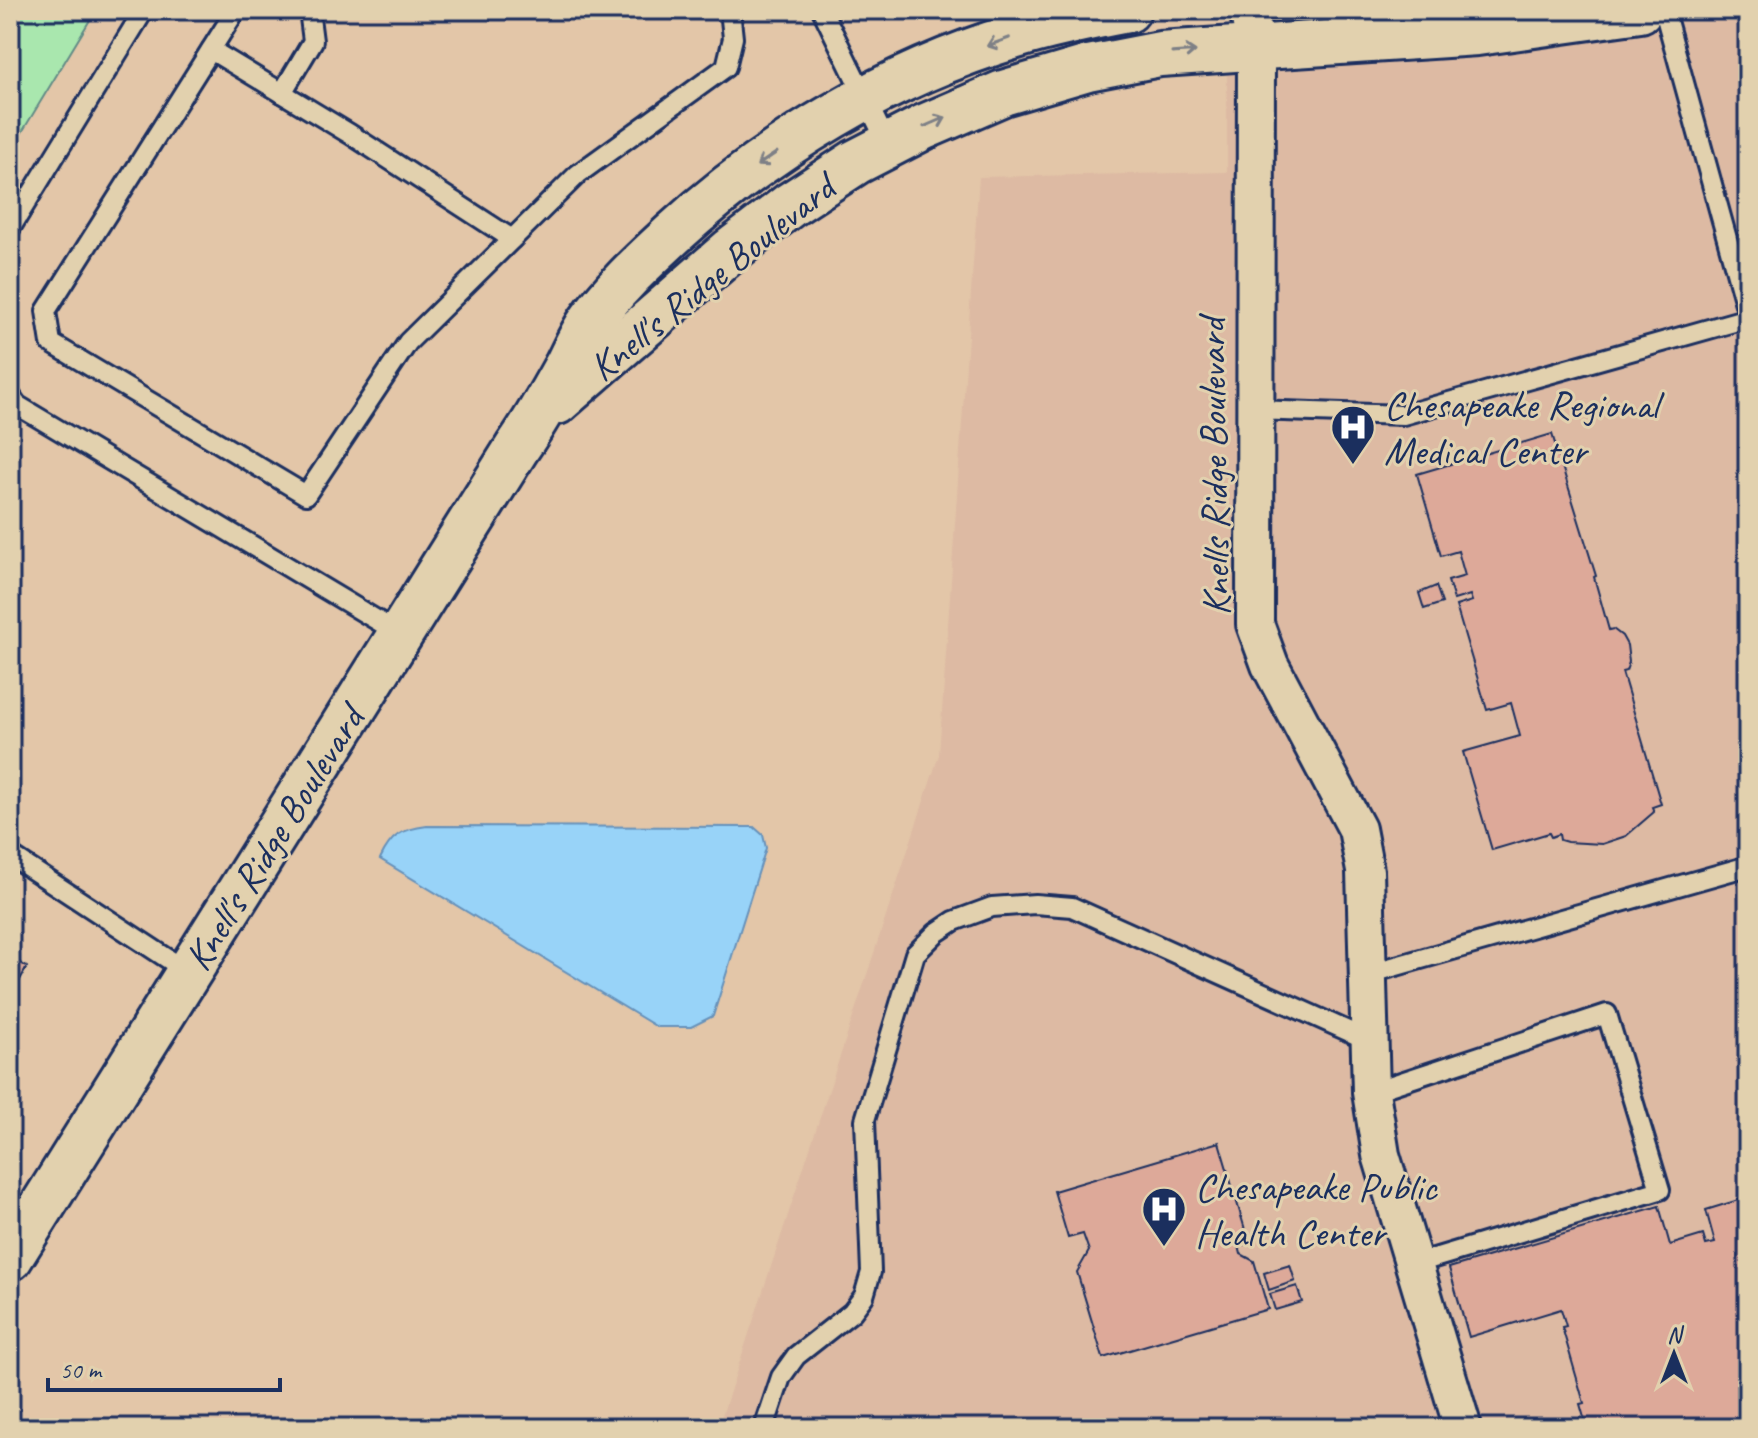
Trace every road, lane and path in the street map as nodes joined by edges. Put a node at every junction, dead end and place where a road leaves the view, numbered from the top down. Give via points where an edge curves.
1 (144, 10) edge
2 (236, 10) edge
3 (309, 10) edge
4 (730, 10) edge
5 (822, 10) edge
6 (1128, 10) edge
7 (1640, 10) edge
8 (1664, 10) edge
9 (1361, 25) edge
10 (1252, 28) edge
11 (211, 50) junction
12 (282, 93) junction
13 (865, 100) junction
14 (888, 145) junction
15 (10, 229) edge
16 (512, 239) junction
17 (1748, 316) edge
18 (10, 395) edge
19 (1255, 410) junction
20 (537, 419) junction
21 (400, 634) junction
22 (10, 855) edge
23 (1748, 866) edge
24 (188, 972) junction
25 (1368, 974) junction
26 (1370, 1041) junction
27 (1371, 1092) junction
28 (10, 1258) edge
29 (1414, 1264) junction
30 (764, 1428) edge
31 (1463, 1428) edge

1 - 15 lane
2 - 11 lane
3 - 12 lane via 313,41
4 - 16 lane via 733,38 726,67 578,174
5 - 13 lane
6 -> 13 street, Knell's Ridge Boulevard via 1016,36
7 - 9 street, Knell's Ridge Boulevard via 1477,33
8 - 17 lane
9 - 10 street, Knell's Ridge Boulevard
14 -> 10 street, Knell's Ridge Boulevard via 1003,93
10 - 19 street, Knells Ridge Boulevard
11 - 12 lane
11 - 16 lane via 46,311 51,343 306,495 408,342
12 - 16 lane
13 - 14 lane
13 -> 20 street, Knell's Ridge Boulevard via 748,171 637,268 590,323
14 - 20 street, Knell's Ridge Boulevard via 790,205 742,242
17 - 19 lane via 1403,415
18 - 21 lane via 17,405
19 - 25 street, Knells Ridge Boulevard via 1255,624 1270,665 1357,829 1365,871
20 - 21 street, Knell's Ridge Boulevard
21 - 24 street, Knell's Ridge Boulevard
22 - 24 lane
23 - 25 lane
24 - 28 street, Knell's Ridge Boulevard
25 - 26 street, Knells Ridge Boulevard
26 - 27 street, Knells Ridge Boulevard
26 - 30 lane via 1072,907 992,907 954,921 915,954 865,1120 871,1272 864,1296 852,1312 796,1356 781,1377
27 - 29 street, Knells Ridge Boulevard via 1381,1155
27 - 29 lane via 1607,1014 1660,1190
29 - 31 street, Knells Ridge Boulevard

